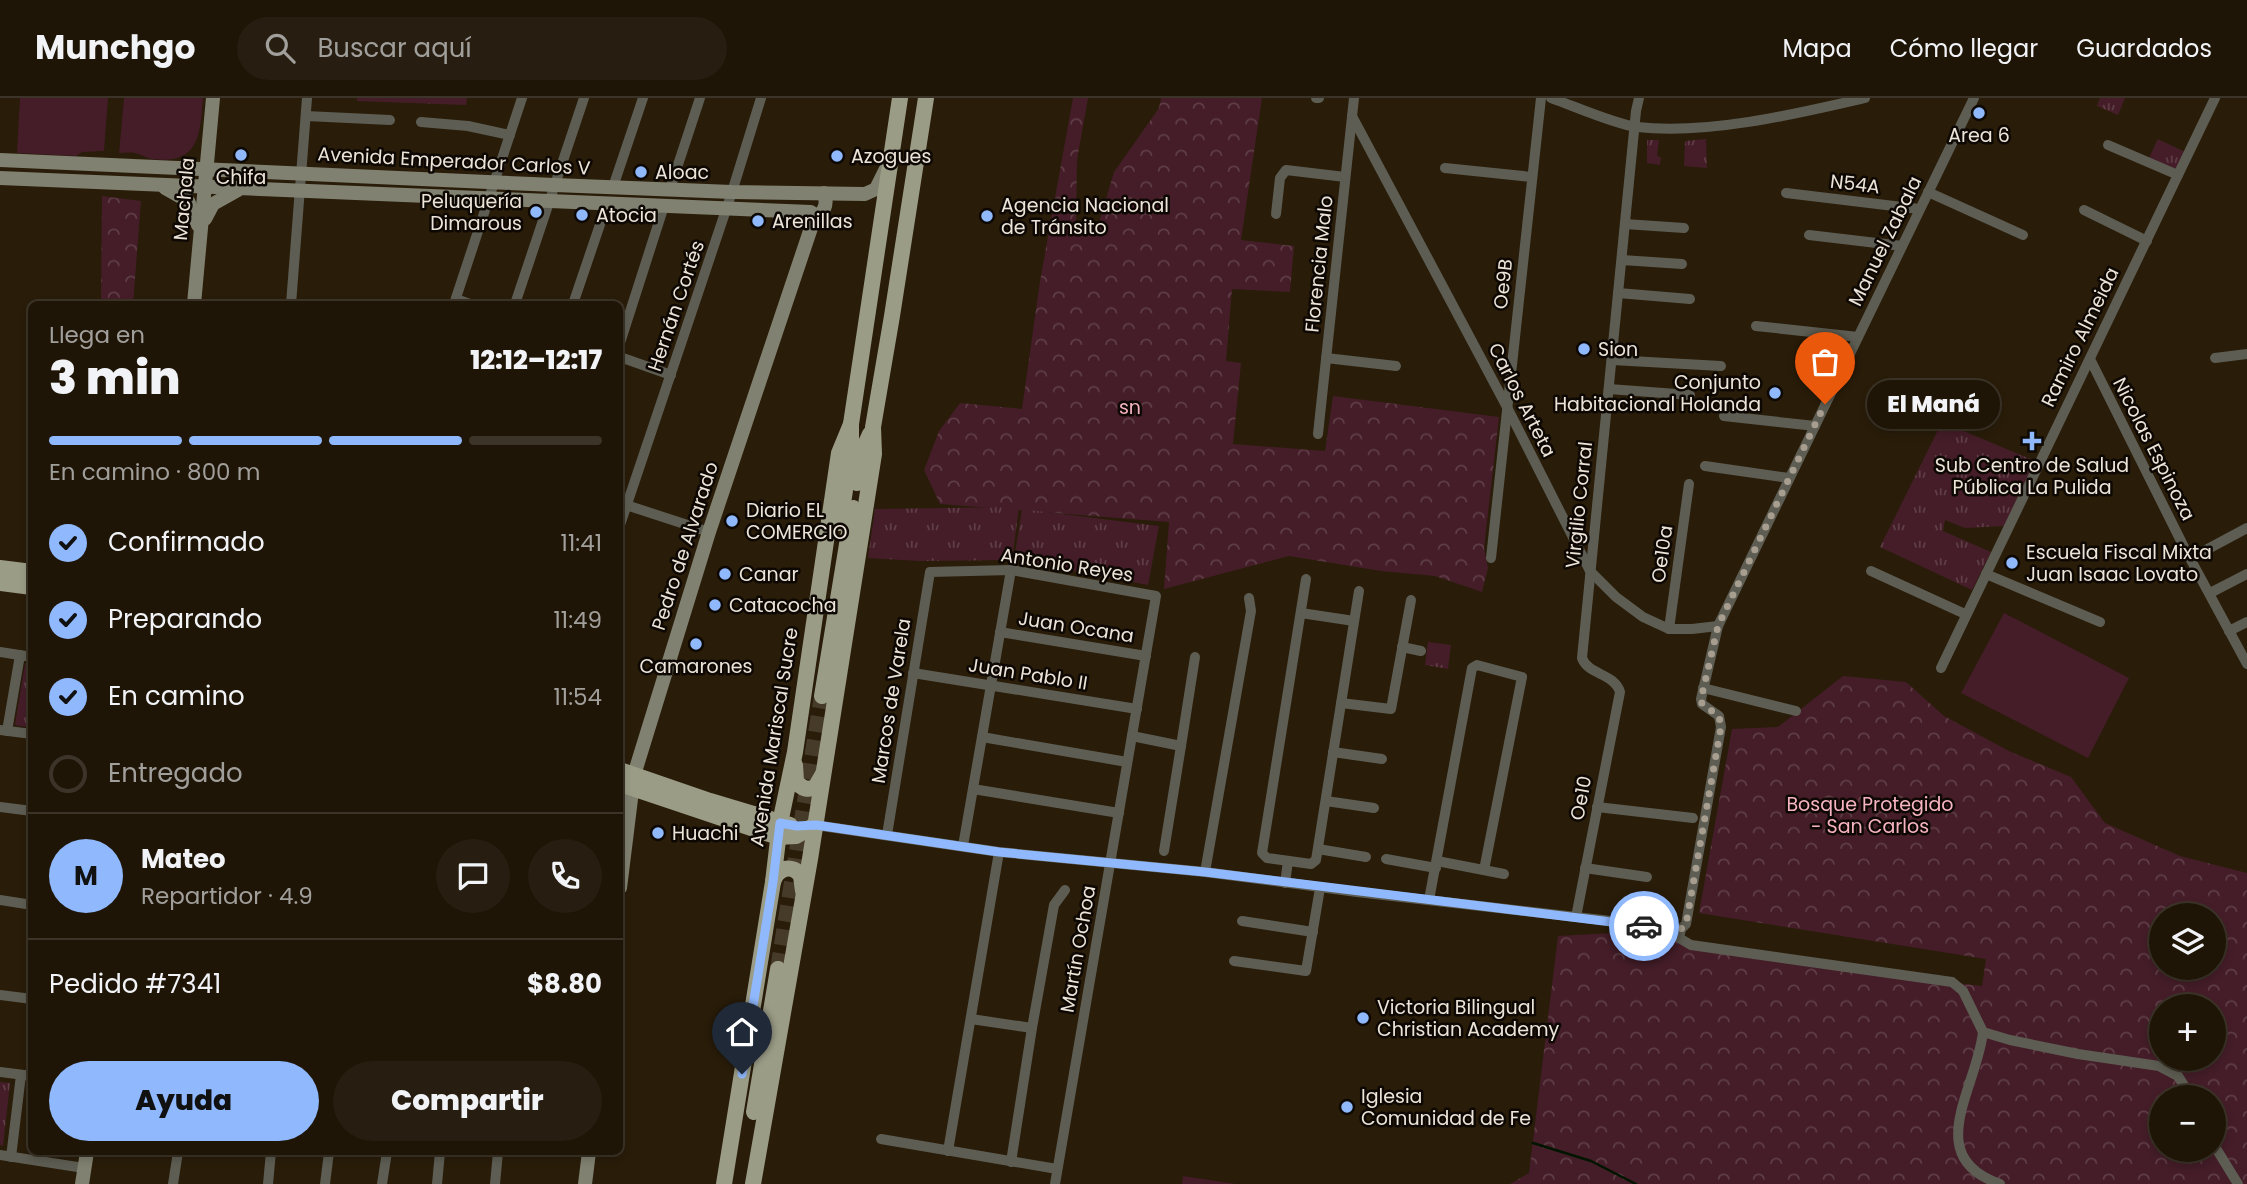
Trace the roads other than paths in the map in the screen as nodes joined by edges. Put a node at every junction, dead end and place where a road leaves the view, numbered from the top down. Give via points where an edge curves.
1 (213, 98) edge
2 (307, 98) edge
3 (522, 98) edge
4 (584, 98) edge
5 (643, 98) edge
6 (700, 98) edge
7 (761, 98) edge
8 (900, 98) edge
9 (926, 98) edge
10 (1354, 98) edge
11 (1541, 98) edge
12 (1551, 98) edge
13 (1639, 98) edge
14 (1865, 98) edge
15 (1974, 98) edge
16 (2215, 98) edge
17 (306, 116) junction
18 (1352, 116) junction
19 (390, 120) dead end
20 (421, 122) dead end
21 (1635, 127) junction
22 (510, 135) junction
23 (209, 137) junction
24 (2108, 145) dead end
25 (0, 160) edge
26 (890, 162) junction
27 (172, 166) junction
28 (206, 168) junction
29 (1445, 169) dead end
30 (303, 174) junction
31 (2178, 175) junction
32 (1345, 177) junction
33 (1532, 177) junction
34 (0, 178) edge
35 (494, 183) junction
36 (160, 185) junction
37 (555, 185) junction
38 (205, 187) junction
39 (612, 187) junction
40 (242, 189) junction
41 (670, 190) junction
42 (301, 191) junction
43 (732, 192) junction
44 (1928, 192) junction
45 (820, 193) junction
46 (1786, 193) dead end
47 (489, 199) junction
48 (550, 201) junction
49 (607, 204) junction
50 (664, 206) junction
51 (727, 209) junction
52 (1919, 209) junction
53 (2084, 210) dead end
54 (1276, 214) dead end
55 (812, 217) junction
56 (1625, 223) junction
57 (1684, 228) dead end
58 (200, 233) junction
59 (1809, 235) dead end
60 (2023, 235) dead end
61 (2147, 241) junction
62 (1902, 246) junction
63 (1622, 260) junction
64 (1682, 264) dead end
65 (1619, 293) junction
66 (1690, 299) dead end
67 (194, 301) edge
68 (291, 301) edge
69 (455, 301) edge
70 (516, 301) edge
71 (574, 301) edge
72 (1756, 326) dead end
73 (623, 334) edge
74 (1858, 337) junction
75 (2247, 355) edge
76 (623, 358) edge
77 (1326, 358) junction
78 (2215, 358) dead end
79 (2090, 359) junction
80 (1612, 360) junction
81 (1396, 366) dead end
82 (1721, 366) dead end
83 (671, 375) junction
84 (1609, 389) junction
85 (1690, 395) dead end
86 (1508, 409) junction
87 (1724, 416) dead end
88 (851, 424) junction
89 (1815, 426) junction
90 (873, 427) junction
91 (1318, 434) dead end
92 (1705, 466) dead end
93 (1789, 478) junction
94 (1689, 484) dead end
95 (623, 504) edge
96 (2247, 528) edge
97 (709, 532) junction
98 (1491, 558) dead end
99 (2191, 558) junction
100 (0, 568) edge
101 (1011, 570) junction
102 (1590, 571) junction
103 (1871, 571) dead end
104 (28, 572) edge
105 (930, 572) joint
106 (1986, 573) junction
107 (2247, 574) edge
108 (1306, 579) dead end
109 (0, 583) edge
110 (28, 586) edge
111 (1359, 591) dead end
112 (2210, 593) junction
113 (1156, 596) joint
114 (1249, 598) dead end
115 (1411, 600) dead end
116 (1301, 613) junction
117 (1965, 614) junction
118 (1354, 621) junction
119 (2100, 622) dead end
120 (2247, 622) edge
121 (1718, 626) junction
122 (1669, 629) junction
123 (2229, 631) junction
124 (1000, 632) junction
125 (1402, 647) junction
126 (1422, 650) dead end
127 (0, 652) edge
128 (20, 655) junction
129 (28, 656) edge
130 (1146, 656) junction
131 (1195, 657) dead end
132 (2247, 664) edge
133 (1941, 667) dead end
134 (913, 673) junction
135 (991, 685) junction
136 (1618, 687) joint
137 (1703, 688) junction
138 (1341, 702) junction
139 (1137, 709) junction
140 (1796, 711) dead end
141 (4, 730) edge
142 (28, 733) edge
143 (1132, 736) junction
144 (982, 737) junction
145 (1181, 746) junction
146 (795, 752) junction
147 (1333, 752) junction
148 (1382, 759) dead end
149 (1128, 762) junction
150 (823, 774) junction
151 (626, 779) edge
152 (973, 789) junction
153 (1326, 801) junction
154 (0, 807) edge
155 (1597, 807) junction
156 (1374, 808) dead end
157 (28, 810) edge
158 (1119, 813) junction
159 (1693, 818) dead end
160 (816, 825) junction
161 (779, 830) junction
162 (623, 834) edge
163 (887, 835) junction
164 (963, 846) junction
165 (1318, 849) junction
166 (1164, 851) dead end
167 (999, 852) junction
168 (1366, 857) dead end
169 (1386, 859) dead end
170 (1288, 861) junction
171 (1110, 862) junction
172 (1436, 864) junction
173 (1585, 868) junction
174 (1484, 870) junction
175 (1205, 872) junction
176 (1504, 874) dead end
177 (1647, 877) dead end
178 (773, 882) junction
179 (1285, 883) junction
180 (1321, 888) junction
181 (1065, 890) dead end
182 (0, 900) edge
183 (803, 900) junction
184 (1430, 900) junction
185 (28, 904) edge
186 (1576, 917) junction
187 (1242, 921) dead end
188 (1681, 929) junction
189 (1313, 932) junction
190 (1234, 961) dead end
191 (0, 995) edge
192 (28, 998) edge
193 (971, 1019) junction
194 (1032, 1028) junction
195 (1983, 1032) junction
196 (0, 1072) edge
197 (26, 1075) edge
198 (2184, 1085) edge
199 (881, 1139) dead end
200 (948, 1151) junction
201 (0, 1155) edge
202 (86, 1155) edge
203 (178, 1155) edge
204 (271, 1155) edge
205 (329, 1155) edge
206 (387, 1155) edge
207 (440, 1155) edge
208 (498, 1155) edge
209 (589, 1155) edge
210 (11, 1157) junction
211 (1011, 1161) junction
212 (2224, 1162) edge
213 (84, 1168) junction
214 (1058, 1169) junction
215 (82, 1184) edge
216 (173, 1184) edge
217 (268, 1184) edge
218 (325, 1184) edge
219 (382, 1184) edge
220 (436, 1184) edge
221 (495, 1184) edge
222 (585, 1184) edge
223 (724, 1184) edge
224 (733, 1184) edge
225 (744, 1184) edge
226 (753, 1184) edge
227 (1055, 1184) edge
228 (2000, 1184) edge
229 (2238, 1184) edge

1 - 23 main road, Machala
2 - 17 street
3 - 22 street
4 - 37 street
5 - 39 street
6 - 41 street
7 - 43 street, Hernán Cortés
8 - 26 main road, Avenida Mariscal Sucre
9 - 90 main road, Avenida Mariscal Sucre
10 - 18 street, Florencia Malo
11 - 33 street, Oe9B
12 - 21 street
13 - 21 street, Virgilio Corral
14 - 21 street via 1740,122 1688,128
15 - 44 street, Manuel Zabala
16 - 31 street, Ramiro Almeida
17 - 19 street
17 - 30 street
18 - 32 street, Florencia Malo
18 - 86 street, Carlos Arteta
20 - 22 street
21 - 56 street, Virgilio Corral
22 - 35 street
23 - 27 main road via 193,160
23 - 28 main road, Machala
24 - 31 street
25 - 27 main road, Avenida Emperador Carlos V
26 - 45 main road, Avenida Emperador Carlos V via 871,193
26 - 88 main road, Avenida Mariscal Sucre
27 - 28 main road, Avenida Emperador Carlos V
28 - 30 main road, Avenida Emperador Carlos V
28 - 38 main road, Machala
29 - 33 street
30 - 35 main road, Avenida Emperador Carlos V
30 - 42 street
31 - 61 street, Ramiro Almeida
32 - 54 street via 1286,170 1280,177
32 - 77 street, Florencia Malo
33 - 86 street, Oe9B
34 - 36 main road, Avenida Emperador Carlos V
35 - 37 main road, Avenida Emperador Carlos V
35 - 47 street
36 - 38 main road, Avenida Emperador Carlos V
36 - 58 main road via 188,201
37 - 39 main road, Avenida Emperador Carlos V
37 - 48 street
38 - 40 main road, Avenida Emperador Carlos V
38 - 58 main road, Machala
39 - 41 main road, Avenida Emperador Carlos V
40 - 42 main road, Avenida Emperador Carlos V
40 - 58 main road via 212,204
41 - 43 main road, Avenida Emperador Carlos V
42 - 47 main road, Avenida Emperador Carlos V
42 - 68 street
43 - 45 main road, Avenida Emperador Carlos V
43 - 51 street, Hernán Cortés
44 - 52 street, Manuel Zabala
44 - 60 street
45 - 55 main road, Pedro de Alvarado via 827,200 826,207
46 - 52 street, N54A
47 - 48 main road, Avenida Emperador Carlos V
47 - 69 street
48 - 49 main road, Avenida Emperador Carlos V
48 - 70 street
49 - 50 main road, Avenida Emperador Carlos V
49 - 71 street
50 - 51 main road, Avenida Emperador Carlos V
50 - 73 street
51 - 55 main road, Avenida Emperador Carlos V
51 - 83 street, Hernán Cortés
52 - 62 street, Manuel Zabala
53 - 61 street
55 - 97 main road, Pedro de Alvarado
56 - 57 street
56 - 63 street, Virgilio Corral
58 - 67 main road, Machala
59 - 62 street
61 - 79 street, Ramiro Almeida
62 - 74 street, Manuel Zabala
63 - 64 street
63 - 65 street, Virgilio Corral
65 - 66 street
65 - 80 street, Virgilio Corral
72 - 74 street
74 - 89 street, Manuel Zabala
75 - 78 street
76 - 83 street
77 - 81 street
77 - 91 street, Florencia Malo
79 - 99 street, Nicolas Espinoza
79 - 106 street, Ramiro Almeida
80 - 82 street
80 - 84 street, Virgilio Corral
83 - 95 street, Hernán Cortés
84 - 85 street
84 - 102 street, Virgilio Corral
86 - 98 street, Oe9B
86 - 102 street, Carlos Arteta
87 - 89 street
88 - 90 main road, Avenida Mariscal Sucre via 817,695 862,452
88 - 146 main road, Avenida Mariscal Sucre via 839,453
89 - 93 street, Manuel Zabala
90 - 150 main road, Avenida Mariscal Sucre via 874,454
92 - 93 street
93 - 121 street, Manuel Zabala
94 - 122 street, Oe10a
95 - 97 street
96 - 99 street
97 - 151 main road, Pedro de Alvarado
99 - 112 street, Nicolas Espinoza
100 - 104 main road
101 - 105 street, Antonio Reyes
101 - 113 street, Antonio Reyes
101 - 124 street
102 - 122 street, Carlos Arteta via 1643,617
102 - 136 street, Virgilio Corral via 1582,658 1586,666
103 - 117 street
105 - 134 street, Marcos de Varela
106 - 117 street, Ramiro Almeida
106 - 119 street
107 - 112 street
108 - 116 street
109 - 110 main road
111 - 118 street
112 - 123 street, Nicolas Espinoza
113 - 130 street, Martín Ochoa
114 - 175 street via 1251,611
115 - 125 street
116 - 118 street
116 - 170 street via 1262,853
117 - 133 street, Ramiro Almeida
118 - 138 street
120 - 123 street
121 - 122 street, Carlos Arteta
121 - 137 street, Manuel Zabala
123 - 132 street, Nicolas Espinoza
124 - 130 street, Juan Ocana
124 - 135 street
125 - 126 street
125 - 138 street via 1391,709
127 - 128 street
128 - 129 street
128 - 141 street
130 - 139 street, Martín Ochoa
131 - 145 street
134 - 135 street, Juan Pablo II
134 - 163 street, Marcos de Varela
135 - 139 street, Juan Pablo II
135 - 144 street
136 - 155 street, Oe10
137 - 140 street
137 - 188 street via 1702,704 1719,716 1721,727 1686,924
138 - 147 street
139 - 143 street, Martín Ochoa
141 - 142 street
143 - 145 street
143 - 149 street, Martín Ochoa
144 - 149 street
144 - 152 street
145 - 166 street
146 - 150 main road via 799,785 813,788
146 - 161 main road, Avenida Mariscal Sucre
147 - 148 street
147 - 153 street
149 - 158 street, Martín Ochoa
150 - 160 main road, Avenida Mariscal Sucre
151 - 161 main road
151 - 162 main road, Pedro de Alvarado
152 - 158 street
152 - 164 street
153 - 156 street
153 - 165 street
154 - 157 street
155 - 159 street
155 - 173 street, Oe10
158 - 171 street, Martín Ochoa
160 - 161 main road
160 - 163 street
160 - 183 main road, Avenida Mariscal Sucre
161 - 178 main road, Avenida Mariscal Sucre
163 - 164 street
164 - 167 street
165 - 168 street
165 - 170 street via 1314,863
167 - 171 street
167 - 193 street
169 - 172 street
170 - 179 street
171 - 175 street
171 - 214 street, Martín Ochoa
172 - 174 street
172 - 174 street via 1472,668 1477,665 1522,677
172 - 184 street
173 - 177 street
173 - 186 street, Oe10
174 - 176 street
175 - 179 street
178 - 183 main road via 782,870 797,871 803,881
178 - 223 main road, Avenida Mariscal Sucre
179 - 180 street
180 - 184 street
180 - 189 street
181 - 194 street via 1054,905
182 - 185 street
183 - 226 main road, Avenida Mariscal Sucre
184 - 186 street
186 - 188 street
187 - 189 street
188 - 195 street via 1679,939 1686,944 1952,982 1963,991
189 - 190 street via 1306,971
191 - 192 street
193 - 194 street
193 - 200 street
194 - 211 street
195 - 198 street via 2010,1041 2159,1066 2178,1076
195 - 228 street via 1957,1137 1959,1152 1972,1170
196 - 197 street
197 - 210 street
199 - 200 street
200 - 211 street
201 - 210 street
202 - 213 main road
203 - 216 street
204 - 217 street
205 - 218 street
206 - 219 street
207 - 220 street
208 - 221 street
209 - 222 main road
210 - 213 street
211 - 214 street
212 - 229 street
213 - 215 main road
214 - 227 street, Martín Ochoa
224 - 225 main road via 774,968

